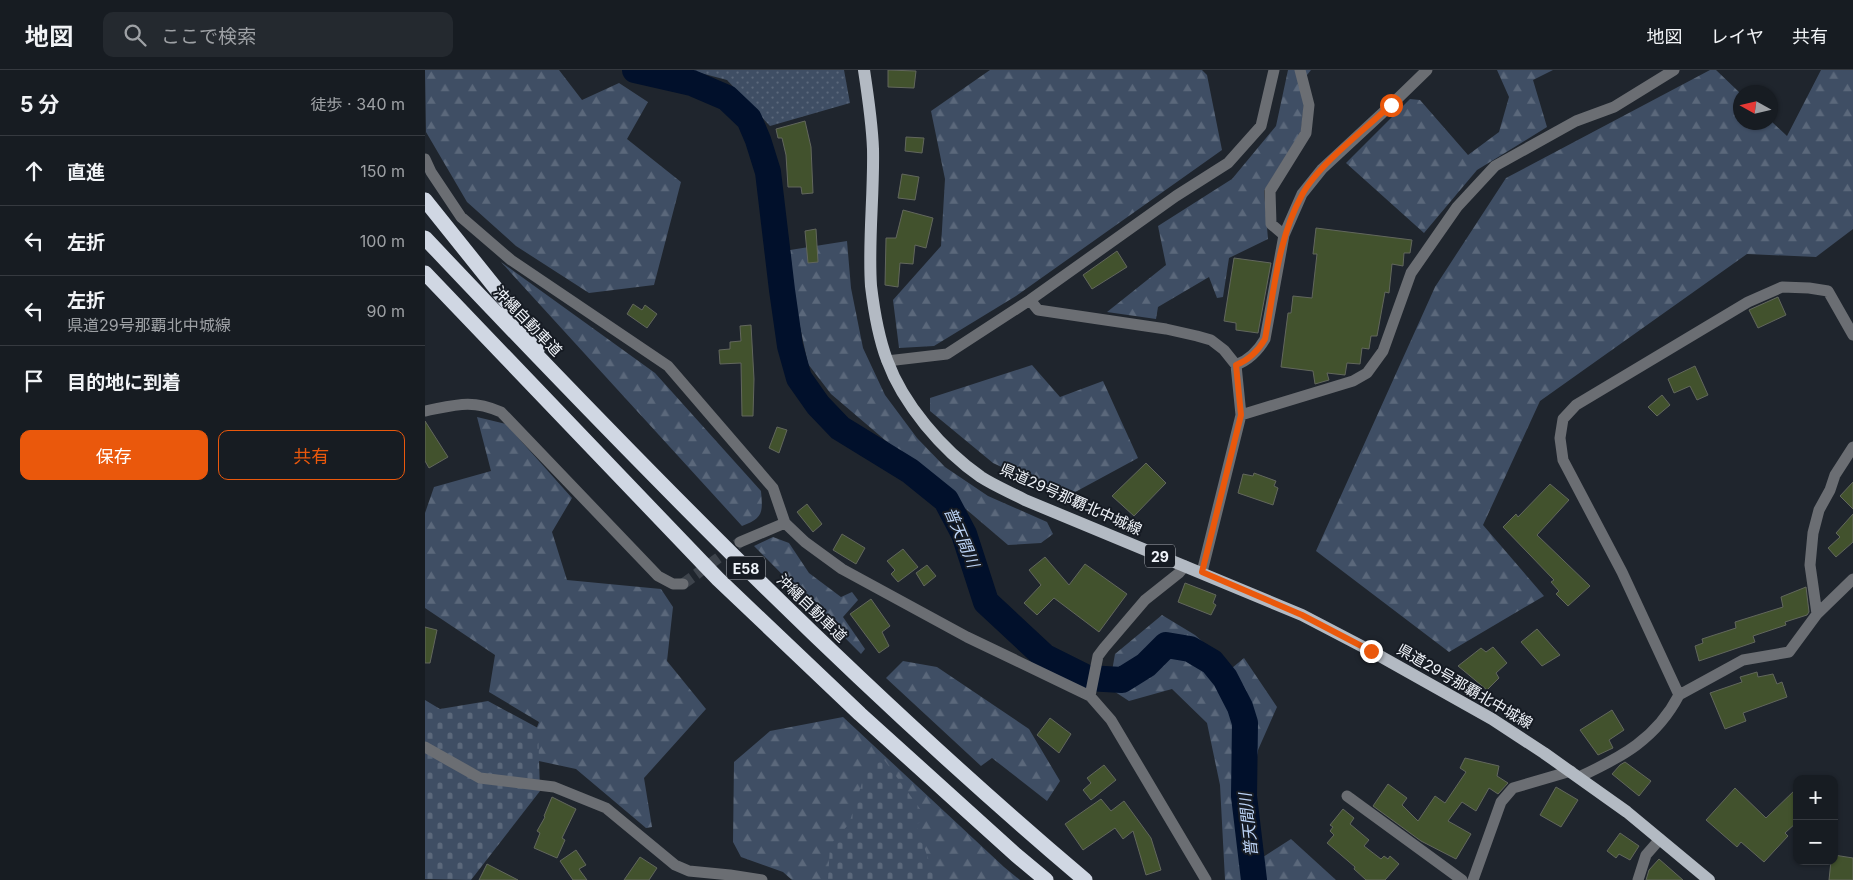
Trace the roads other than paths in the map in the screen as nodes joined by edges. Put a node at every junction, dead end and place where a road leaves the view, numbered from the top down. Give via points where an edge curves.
1 (864, 70) edge
2 (1274, 70) edge
3 (1301, 70) edge
4 (1427, 70) edge
5 (1675, 70) edge
6 (425, 159) edge
7 (425, 200) edge
8 (1284, 235) junction
9 (425, 238) edge
10 (425, 273) edge
11 (1030, 300) junction
12 (1853, 335) edge
13 (541, 360) junction
14 (887, 361) junction
15 (1236, 365) junction
16 (425, 411) edge
17 (1241, 415) junction
18 (1853, 447) edge
19 (785, 523) junction
20 (740, 542) tunnel mouth
21 (1185, 566) junction
22 (1202, 572) junction
23 (1853, 579) edge
24 (683, 584) dead end
25 (1817, 614) junction
26 (1679, 695) junction
27 (1090, 696) junction
28 (425, 748) edge
29 (1575, 774) junction
30 (1347, 796) dead end
31 (1660, 839) junction
32 (686, 876) edge
33 (762, 880) edge
34 (1047, 880) edge
35 (1085, 880) edge
36 (1206, 880) edge
37 (1462, 880) edge
38 (1473, 880) edge
39 (1638, 880) edge
40 (1709, 880) edge

1 - 14 main road, 県道29号那覇北中城線 / 29 via 873,142 871,284 875,317
2 - 11 street via 1261,126 1228,163
3 - 8 street via 1309,105 1306,133 1270,191 1271,224
4 - 8 street via 1322,169 1302,194
5 - 17 street via 1614,107 1575,121 1495,166 1457,207 1411,273 1383,351 1367,373 1353,381
6 - 19 street via 461,217 511,260 668,366 773,488
7 - 13 highway via 527,326
8 - 15 street via 1265,339 1250,357
9 - 13 highway, 沖縄自動車道 / E58
10 - 34 highway, E58 via 717,579 860,714
11 - 14 street via 947,354
11 - 15 street via 1038,310 1166,329 1211,340
12 - 26 street via 1828,291 1782,287 1748,302 1576,405 1563,419 1559,438 1563,460
13 - 35 highway, 沖縄自動車道 / E58 via 716,540 889,706
14 - 21 main road, 県道29号那覇北中城線 / 29 via 912,407 939,441 982,477 1025,500
15 - 17 street
16 - 24 street via 463,403 485,405 501,412 658,576 673,584
17 - 22 street
18 - 25 street via 1835,475 1819,510 1813,533 1810,565
19 - 20 street
19 - 27 street via 842,569 967,637
21 - 22 main road, 県道29号那覇北中城線 / 29
21 - 27 street via 1145,600 1098,656
22 - 29 main road, 県道29号那覇北中城線 / 29 via 1337,632 1492,719
23 - 25 street
25 - 26 street via 1789,652 1743,660
26 - 29 street via 1650,735 1632,750 1613,761
27 - 36 street via 1111,720
28 - 32 street via 480,778 554,787 606,808
29 - 31 main road, 県道29号那覇北中城線 / 29
29 - 38 street via 1513,788 1501,802
30 - 37 street
31 - 39 street via 1646,854
31 - 40 main road, 県道29号那覇北中城線 / 29
32 - 33 street via 730,874

